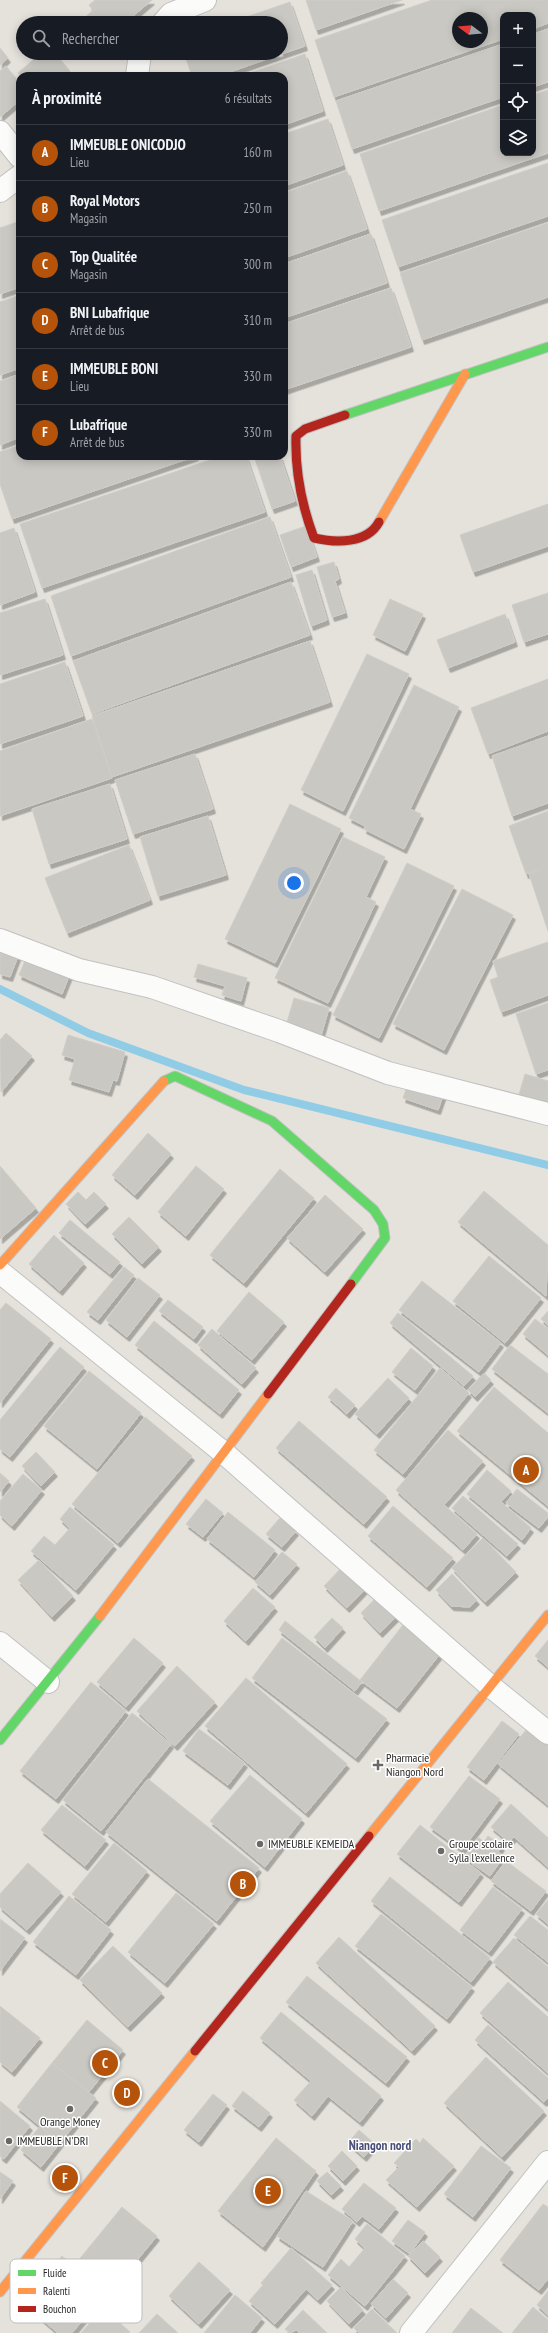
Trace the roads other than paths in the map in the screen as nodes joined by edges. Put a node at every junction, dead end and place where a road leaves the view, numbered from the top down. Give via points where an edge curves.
1 (205, 0) edge
2 (169, 16) edge
3 (139, 60) edge
4 (138, 72) edge
5 (0, 132) edge
6 (16, 152) edge
7 (16, 179) edge
8 (0, 191) edge
9 (548, 347) edge
10 (465, 374) junction
11 (0, 940) edge
12 (548, 1114) edge
13 (0, 1265) edge
14 (0, 1272) edge
15 (224, 1453) junction
16 (548, 1615) edge
17 (0, 1643) edge
18 (48, 1682) junction
19 (490, 1685) junction
20 (548, 1733) edge
21 (0, 1740) edge
22 (548, 2162) edge
23 (27, 2259) edge
24 (10, 2280) edge
25 (0, 2292) edge
26 (411, 2333) edge

1 - 2 street
3 - 4 street
5 - 6 street
7 - 8 street
9 - 10 street
10 - 10 street via 305,429 296,436 295,450 308,524 314,538 326,541 362,538 374,531
11 - 12 street via 79,970 152,987 257,1023 388,1073
13 - 15 street via 166,1078 175,1076 272,1121 374,1210 383,1224 385,1238
14 - 15 street
15 - 18 street
15 - 19 street
16 - 19 street
17 - 18 street
18 - 21 street
19 - 20 street
19 - 23 street
22 - 26 street
24 - 25 street

